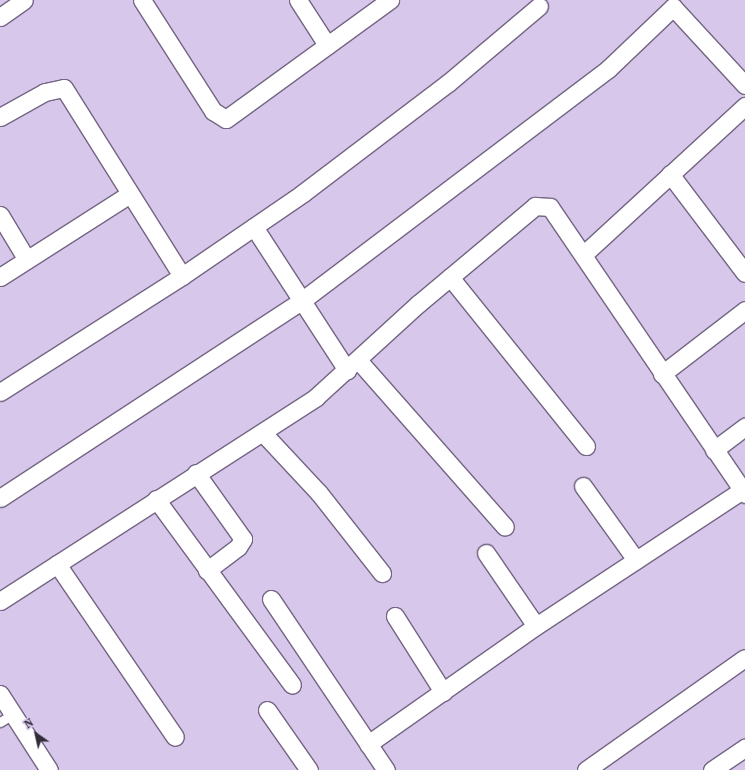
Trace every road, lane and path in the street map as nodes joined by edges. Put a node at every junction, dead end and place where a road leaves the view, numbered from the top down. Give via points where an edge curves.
1 (24, 0) edge
2 (142, 0) edge
3 (298, 0) edge
4 (390, 0) edge
5 (673, 2) edge
6 (539, 6) dead end
7 (0, 18) edge
8 (328, 45) junction
9 (745, 85) edge
10 (745, 106) edge
11 (0, 117) edge
12 (670, 174) junction
13 (130, 194) junction
14 (0, 215) edge
15 (254, 227) junction
16 (584, 254) junction
17 (27, 260) junction
18 (745, 273) edge
19 (182, 276) junction
20 (0, 277) edge
21 (450, 277) junction
22 (300, 302) junction
23 (745, 310) edge
24 (352, 365) junction
25 (662, 374) junction
26 (0, 392) edge
27 (745, 427) edge
28 (263, 432) junction
29 (586, 446) dead end
30 (714, 450) junction
31 (196, 473) junction
32 (584, 486) dead end
33 (744, 492) edge
34 (0, 498) edge
35 (156, 499) junction
36 (505, 527) dead end
37 (486, 553) dead end
38 (636, 560) junction
39 (58, 564) junction
40 (207, 570) junction
41 (382, 573) dead end
42 (271, 599) dead end
43 (0, 602) edge
44 (395, 616) dead end
45 (536, 626) junction
46 (745, 658) edge
47 (292, 685) dead end
48 (443, 692) junction
49 (0, 694) edge
50 (267, 710) dead end
51 (6, 718) edge
52 (175, 737) dead end
53 (368, 744) junction
54 (745, 748) edge
55 (49, 770) edge
56 (308, 770) edge
57 (386, 770) edge
58 (586, 770) edge
59 (712, 770) edge

1 - 7 street
2 - 8 street via 214,111 226,119
3 - 8 street
4 - 8 street
5 - 9 street
5 - 22 street via 608,69
6 - 15 street via 442,88
10 - 12 street
11 - 13 street via 45,92 64,88
12 - 16 street
12 - 18 street
13 - 17 street
13 - 19 street
14 - 17 street
15 - 19 street
15 - 22 street
16 - 21 street via 550,207 535,206
16 - 25 street
17 - 20 street
19 - 26 street
21 - 24 street
21 - 29 street
22 - 24 street
22 - 34 street
23 - 25 street
24 - 28 street via 316,397
24 - 36 street
25 - 30 street
27 - 30 street
28 - 31 street
28 - 41 street via 319,493
30 - 33 street
31 - 35 street
31 - 40 street via 243,539 238,547
32 - 38 street
33 - 38 street
35 - 39 street
35 - 40 street
37 - 45 street
38 - 45 street
39 - 43 street
39 - 52 street
40 - 47 street
42 - 53 street
44 - 48 street
45 - 48 street
46 - 58 street
48 - 53 street
49 - 51 street
50 - 56 street
51 - 55 street
53 - 57 street
54 - 59 street

